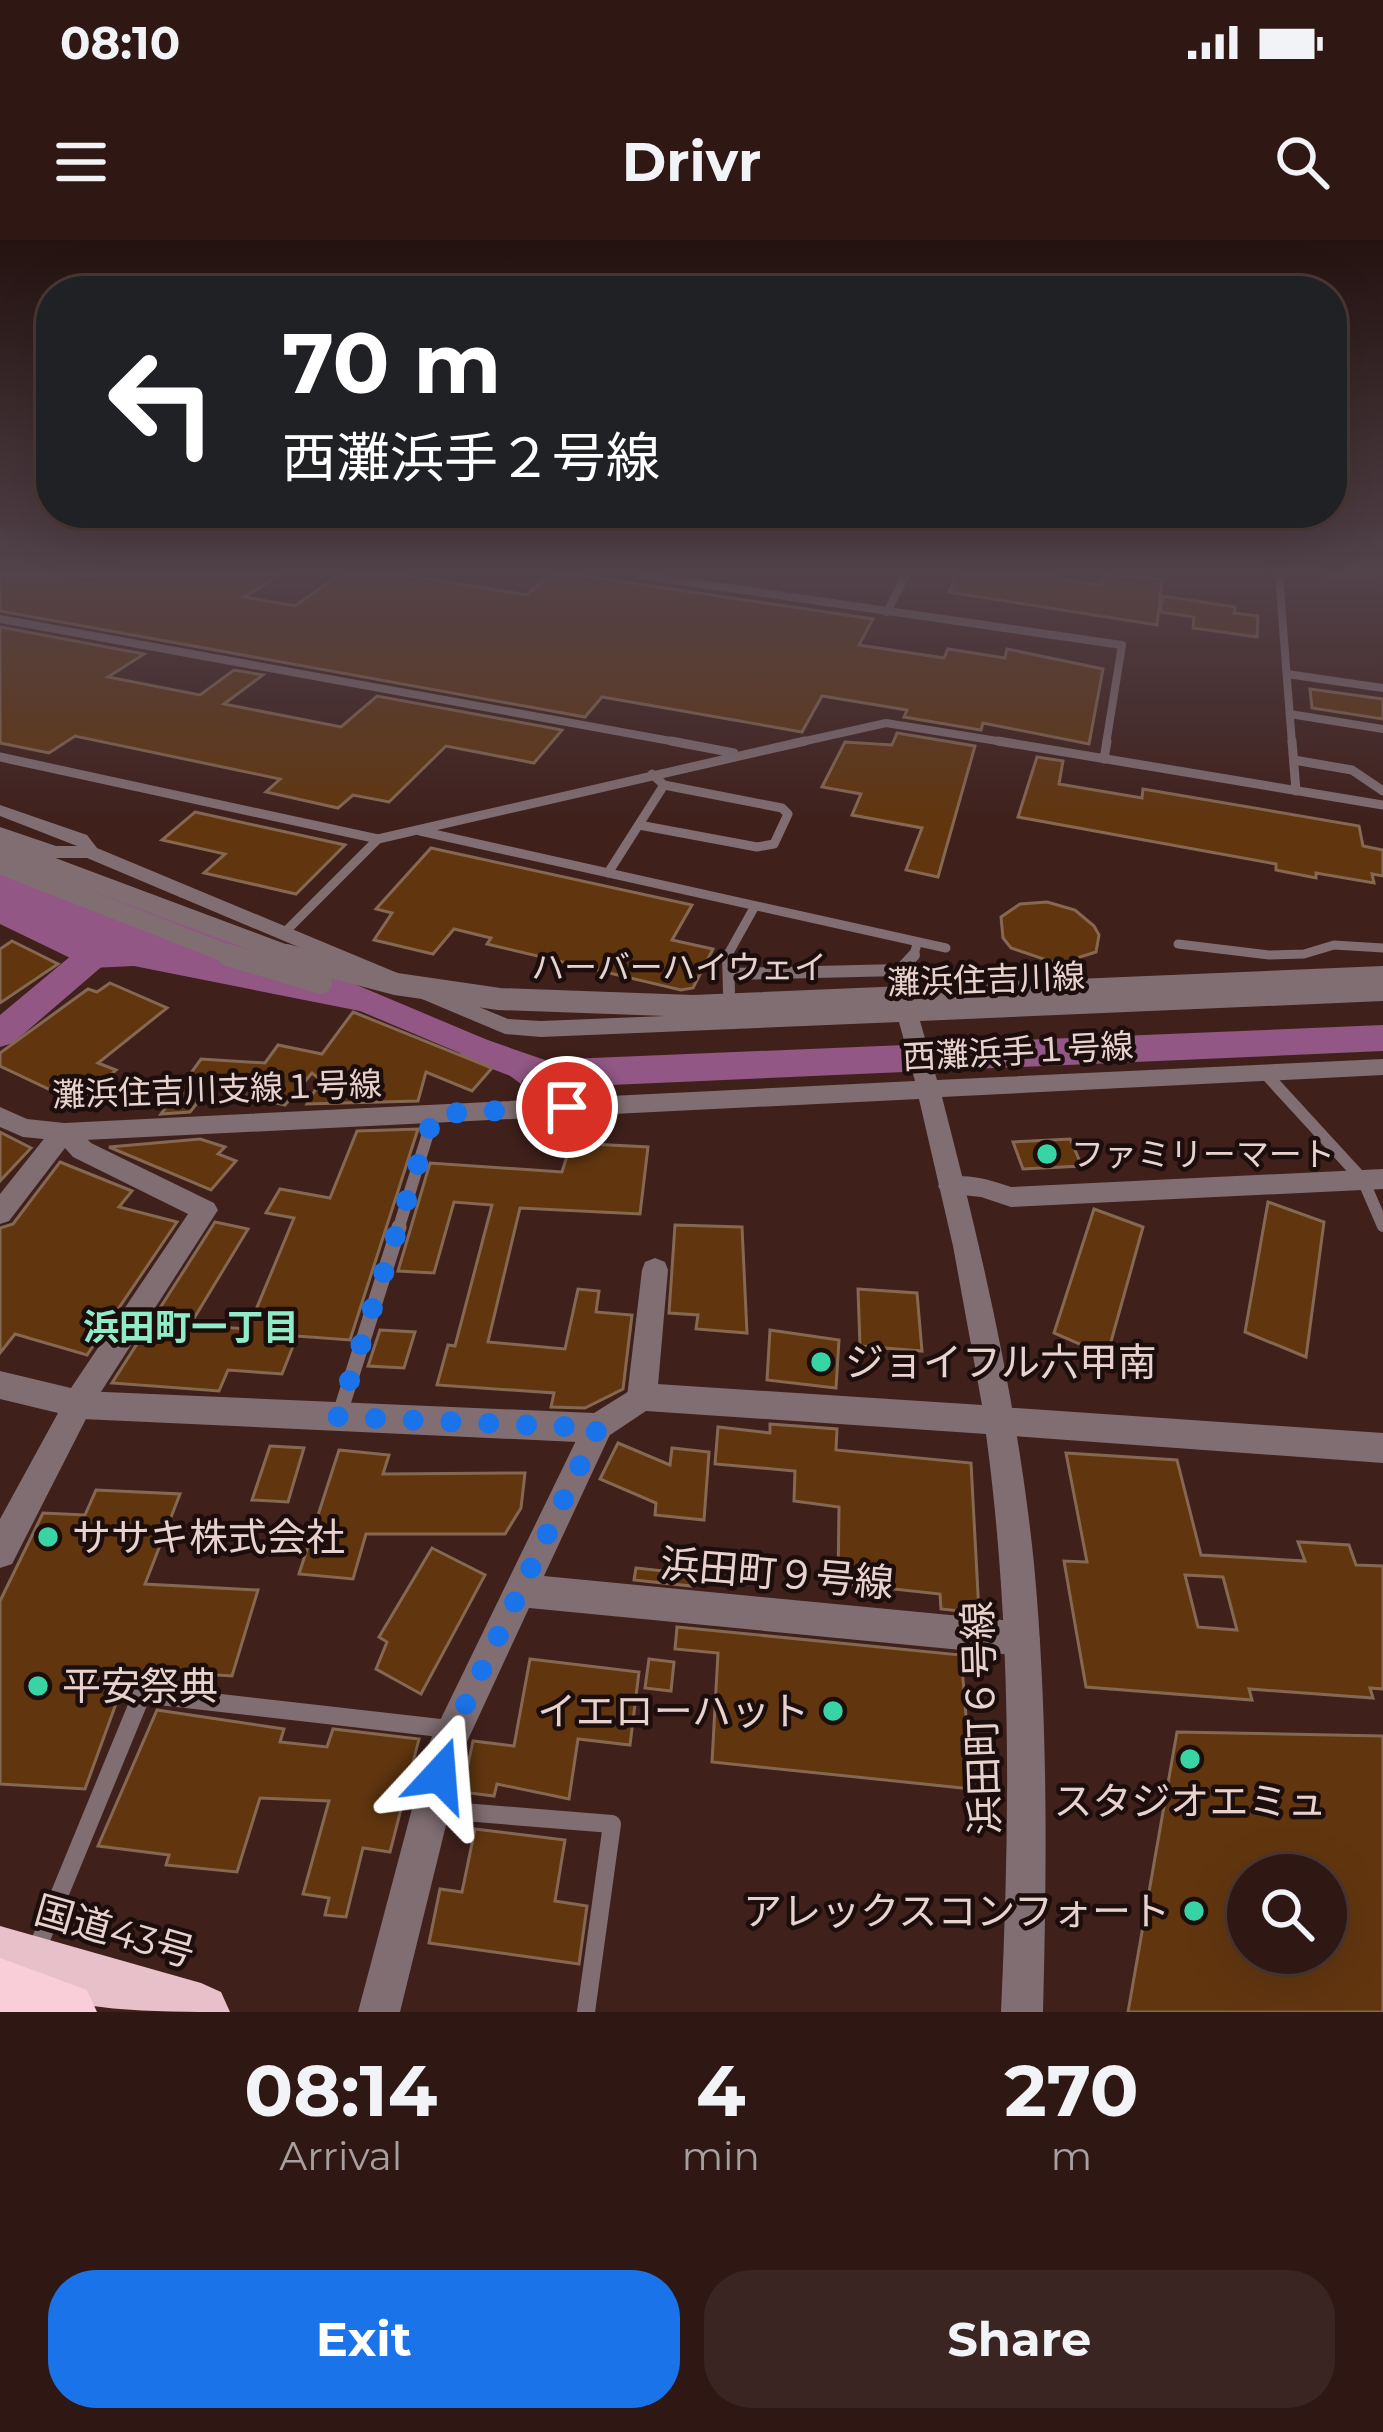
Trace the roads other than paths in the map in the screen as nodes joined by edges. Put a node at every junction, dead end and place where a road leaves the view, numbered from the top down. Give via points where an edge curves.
1 (212, 658) edge
2 (1121, 658) edge
3 (1285, 658) edge
4 (1287, 674) junction
5 (1383, 688) edge
6 (1290, 714) junction
7 (1383, 729) edge
8 (741, 754) junction
9 (0, 757) edge
10 (1104, 759) junction
11 (1294, 760) junction
12 (652, 774) junction
13 (664, 785) junction
14 (1296, 790) junction
15 (1383, 791) edge
16 (1383, 805) edge
17 (0, 810) edge
18 (639, 825) junction
19 (414, 830) junction
20 (0, 832) edge
21 (378, 839) junction
22 (0, 847) edge
23 (89, 853) junction
24 (0, 865) edge
25 (608, 873) junction
26 (754, 907) junction
27 (286, 931) junction
28 (917, 944) junction
29 (1178, 944) dead end
30 (946, 947) dead end
31 (1383, 948) edge
32 (729, 974) junction
33 (1383, 981) edge
34 (729, 992) dead end
35 (1383, 994) edge
36 (908, 1015) junction
37 (1383, 1066) edge
38 (923, 1068) junction
39 (1264, 1072) junction
40 (656, 1102) joint
41 (434, 1114) junction
42 (0, 1116) edge
43 (64, 1132) junction
44 (1373, 1179) edge
45 (951, 1186) junction
46 (0, 1213) edge
47 (1383, 1226) edge
48 (655, 1270) dead end
49 (0, 1385) edge
50 (642, 1397) junction
51 (82, 1405) junction
52 (338, 1417) junction
53 (1000, 1421) junction
54 (598, 1428) junction
55 (1383, 1448) edge
56 (0, 1552) edge
57 (523, 1591) junction
58 (1024, 1639) junction
59 (453, 1730) junction
60 (431, 1809) junction
61 (24, 1980) edge
62 (201, 2012) edge
63 (379, 2012) edge
64 (586, 2012) edge
65 (1022, 2012) edge

1 - 8 lane
2 - 10 lane
3 - 4 lane
4 - 5 lane
4 - 6 lane
6 - 7 lane
6 - 11 lane
8 - 10 lane via 886,723
8 - 12 lane
9 - 21 lane
10 - 14 lane
11 - 14 lane
11 - 15 lane via 1352,770
12 - 13 lane
12 - 19 lane
13 - 18 lane
13 - 18 lane via 788,814 774,844 757,848
14 - 16 lane
17 - 23 street via 81,839
18 - 25 lane
19 - 21 lane
19 - 25 lane
20 - 23 street via 54,852
21 - 27 lane
22 - 33 street, ハーバーハイウェイ, bridge via 307,962 499,999 693,1006
23 - 27 street, 灘浜住吉川線
24 - 33 street, ハーバーハイウェイ, bridge via 286,974 484,1008 695,1014
25 - 26 lane
26 - 28 lane
26 - 32 lane via 726,958
27 - 36 street, 灘浜住吉川線 via 505,1026
28 - 30 lane
28 - 32 lane via 900,970
29 - 31 lane via 1269,955
32 - 34 lane
35 - 36 street, 灘浜住吉川線
36 - 38 street, 浜田町６号線
37 - 39 street, 西灘浜手１号線
38 - 39 street, 西灘浜手１号線
38 - 40 street, 西灘浜手１号線
38 - 45 street, 浜田町６号線
39 - 44 lane
40 - 41 street, 灘浜住吉川支線１号線
41 - 43 street, 灘浜住吉川支線１号線
41 - 52 lane
42 - 43 street, 灘浜住吉川支線１号線 via 23,1128
43 - 46 street
43 - 51 street via 82,1150 205,1210
44 - 45 street via 1011,1197
44 - 47 lane
45 - 53 street, 浜田町６号線
48 - 50 street
49 - 51 street
50 - 53 street
50 - 54 street
51 - 52 street
51 - 56 street
52 - 54 street
53 - 55 street
53 - 58 street, 浜田町６号線
54 - 57 street
57 - 58 street, 浜田町９号線
57 - 59 street
58 - 65 street, 浜田町６号線
59 - 60 street
59 - 61 lane via 142,1694
60 - 63 street
60 - 64 lane via 612,1824
61 - 62 highway, 国道43号

